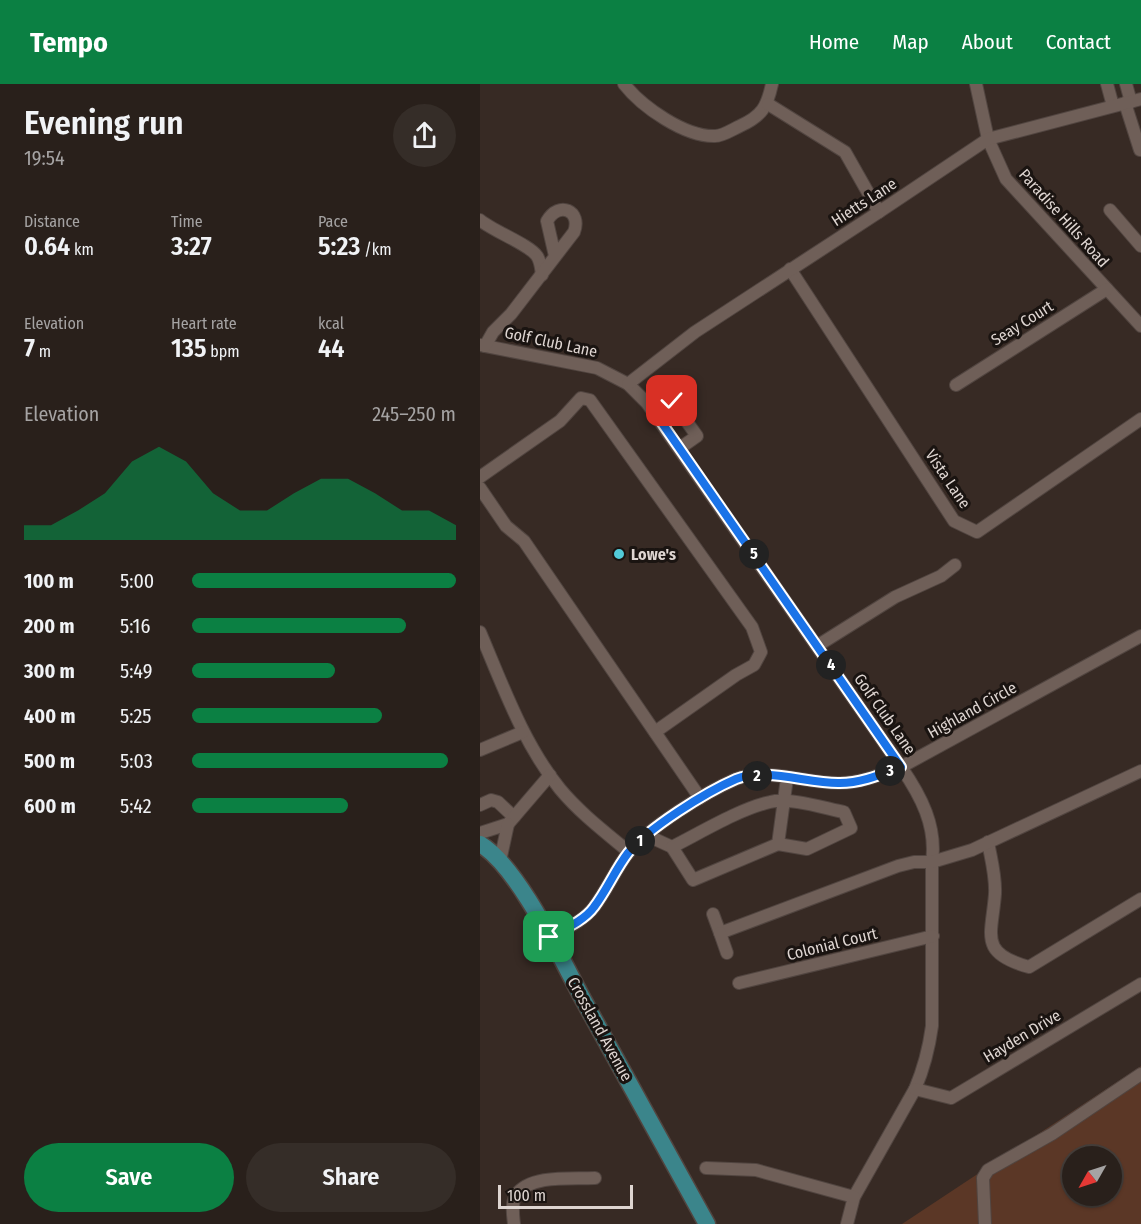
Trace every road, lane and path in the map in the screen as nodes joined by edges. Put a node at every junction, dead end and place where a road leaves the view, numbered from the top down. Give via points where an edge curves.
1 (624, 84) edge
2 (772, 84) edge
3 (976, 84) edge
4 (1107, 84) edge
5 (1126, 84) edge
6 (1127, 102) edge
7 (768, 104) junction
8 (987, 139) junction
9 (1140, 150) edge
10 (1110, 210) dead end
11 (879, 212) junction
12 (480, 220) edge
13 (1141, 246) edge
14 (555, 256) dead end
15 (790, 269) junction
16 (542, 275) junction
17 (1107, 289) junction
18 (1141, 326) edge
19 (482, 345) edge
20 (628, 384) junction
21 (956, 385) dead end
22 (655, 413) junction
23 (1141, 419) edge
24 (680, 448) junction
25 (480, 477) edge
26 (480, 488) edge
27 (955, 565) dead end
28 (480, 632) edge
29 (1141, 636) edge
30 (817, 645) junction
31 (524, 732) junction
32 (655, 732) junction
33 (480, 750) edge
34 (901, 767) junction
35 (1141, 771) edge
36 (550, 775) junction
37 (787, 778) junction
38 (700, 798) junction
39 (784, 801) junction
40 (480, 806) edge
41 (511, 820) junction
42 (480, 833) edge
43 (646, 835) junction
44 (988, 842) junction
45 (480, 844) edge
46 (778, 844) junction
47 (672, 847) junction
48 (629, 852) junction
49 (500, 861) junction
50 (932, 862) junction
51 (1141, 898) edge
52 (713, 914) dead end
53 (720, 933) junction
54 (933, 936) junction
55 (549, 937) junction
56 (727, 953) dead end
57 (739, 983) dead end
58 (1141, 984) edge
59 (1141, 1074) edge
60 (915, 1089) junction
61 (706, 1168) dead end
62 (595, 1178) dead end
63 (854, 1197) junction
64 (514, 1224) edge
65 (706, 1224) edge
66 (847, 1224) edge
67 (985, 1224) edge

1 - 7 street via 632,94 679,126 716,136 753,120
2 - 7 street
3 - 8 street, Paradise Hills Road
4 - 6 street
5 - 6 street
6 - 8 street, Hietts Lane
6 - 9 street
7 - 11 street via 845,152
8 - 11 street, Hietts Lane
8 - 17 street, Paradise Hills Road via 1006,179
10 - 13 street
11 - 15 street, Hietts Lane
12 - 16 street via 532,250 538,256
14 - 16 street
15 - 20 street, Hietts Lane via 695,332
15 - 23 street, Vista Lane via 954,521 977,532
16 - 19 street
17 - 18 street, Paradise Hills Road
17 - 21 street, Seay Court
19 - 20 street, Golf Club Lane via 584,364
20 - 22 street, Golf Club Lane
22 - 24 street, Golf Club Lane
22 - 24 street via 672,401 697,436
24 - 30 street, Golf Club Lane
25 - 32 street via 560,420 581,398 590,400 752,627 761,652 754,665
26 - 32 street via 506,526 524,541
27 - 30 street
28 - 31 street
29 - 34 street, Highland Circle
30 - 34 street, Golf Club Lane
31 - 33 street
31 - 36 street
32 - 38 street
34 - 37 street, Highland Circle via 840,783
34 - 50 street, Golf Club Lane via 927,814 934,847
35 - 44 street
36 - 41 street
36 - 48 street via 580,810
37 - 38 street, Highland Circle via 739,778
37 - 39 street
38 - 43 street, Highland Circle
39 - 46 street
39 - 46 street via 844,812 851,828 807,849
39 - 47 street via 770,802 727,819
40 - 41 street via 491,800 498,802
41 - 42 street
41 - 49 street
43 - 47 street
43 - 48 street, Highland Circle
44 - 50 street
44 - 51 street via 994,878 991,940 1011,962 1029,967
45 - 49 main road, Crossland Avenue
46 - 47 street via 693,880
48 - 55 street, Highland Circle via 593,908
49 - 55 main road, Crossland Avenue
50 - 53 street via 898,866
50 - 54 street, Golf Club Lane
52 - 53 street
53 - 56 street
54 - 57 street, Colonial Court
54 - 60 street, Golf Club Lane via 932,1026
55 - 65 main road, Crossland Avenue
58 - 60 street, Hayden Drive via 951,1098
59 - 67 street via 1052,1134 988,1170 983,1178
60 - 63 street, Golf Club Lane
61 - 63 street via 756,1170
62 - 64 street via 544,1180 526,1186 516,1195
63 - 66 street, Golf Club Lane

